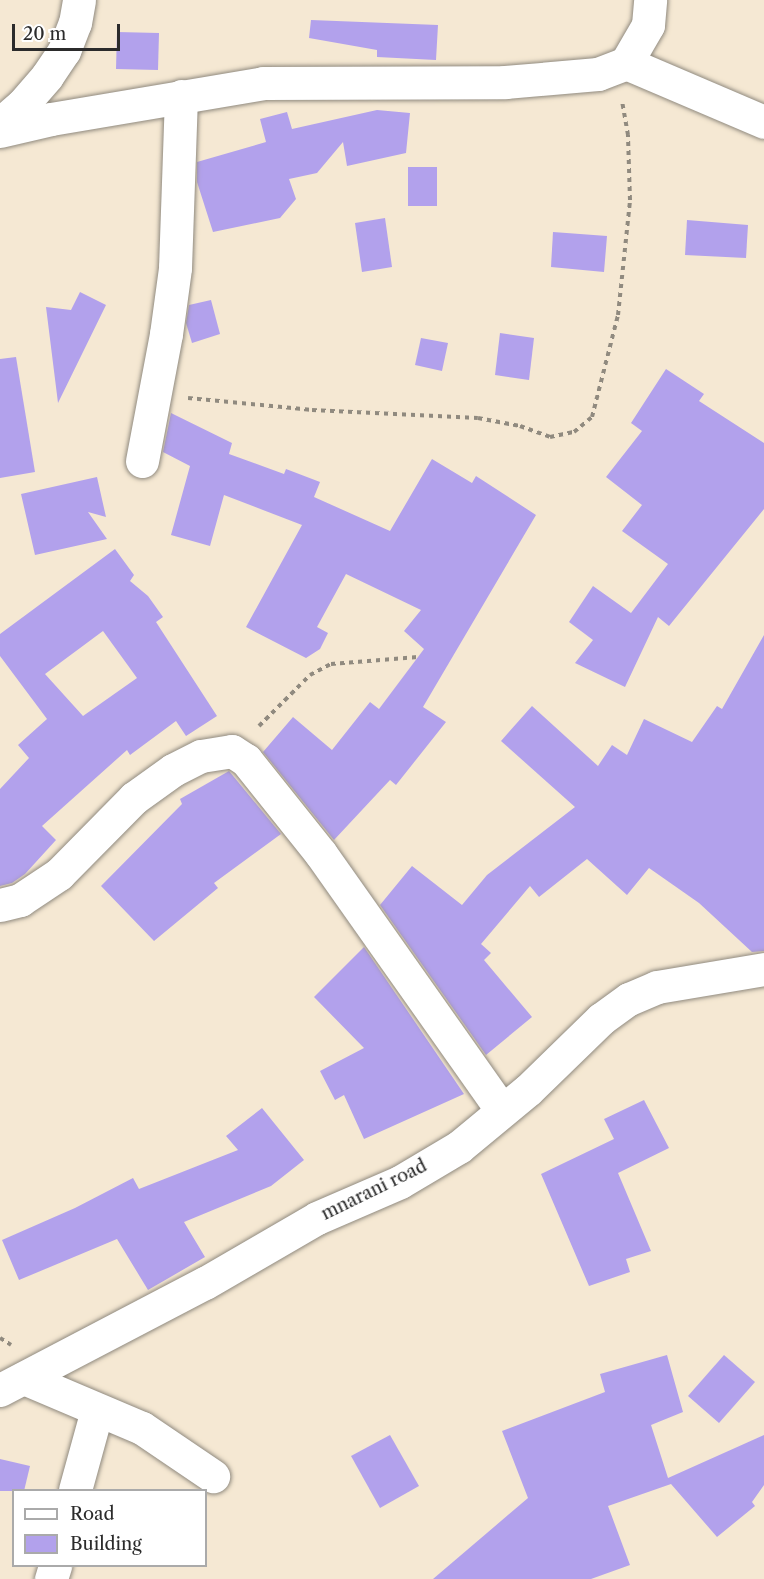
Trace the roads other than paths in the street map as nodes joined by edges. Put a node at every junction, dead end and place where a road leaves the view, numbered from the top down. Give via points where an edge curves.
1 (79, 0) edge
2 (650, 0) edge
3 (621, 65) junction
4 (181, 96) junction
5 (764, 122) edge
6 (0, 124) edge
7 (0, 131) edge
8 (142, 460) dead end
9 (0, 905) edge
10 (764, 969) edge
11 (502, 1111) junction
12 (12, 1384) edge
13 (97, 1410) junction
14 (213, 1476) dead end
15 (76, 1489) edge

1 - 6 street via 64,51 29,98
2 - 3 street via 648,25
3 - 4 street via 598,74 529,81 287,82
3 - 5 street
4 - 7 street
4 - 8 street via 175,268
9 - 11 street via 20,900 59,874 134,798 173,770 201,756 232,751 246,760 321,854
10 - 11 street, mnarani road via 657,987 629,999 601,1019
11 - 12 street, mnarani road via 459,1146 400,1182 317,1218 205,1283
12 - 13 street
13 - 14 street via 142,1428
13 - 15 street

